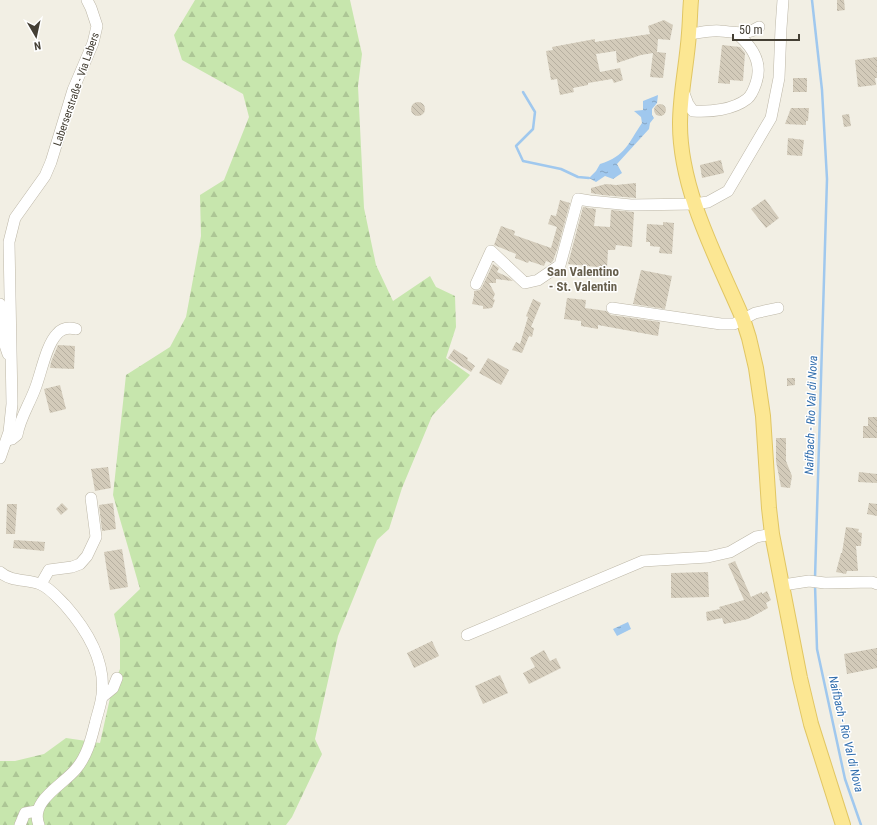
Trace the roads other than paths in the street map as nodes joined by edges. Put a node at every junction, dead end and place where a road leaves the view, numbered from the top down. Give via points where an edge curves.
1 (87, 0) edge
2 (691, 0) edge
3 (784, 0) edge
4 (760, 26) dead end
5 (736, 33) junction
6 (689, 34) junction
7 (682, 87) junction
8 (694, 204) junction
9 (476, 284) dead end
10 (0, 304) edge
11 (612, 308) dead end
12 (778, 308) dead end
13 (743, 319) junction
14 (76, 328) dead end
15 (12, 359) junction
16 (0, 361) edge
17 (8, 440) junction
18 (0, 458) edge
19 (90, 498) dead end
20 (772, 534) junction
21 (0, 572) edge
22 (41, 584) junction
23 (877, 584) edge
24 (783, 585) junction
25 (467, 636) dead end
26 (117, 678) dead end
27 (102, 696) junction
28 (37, 811) junction
29 (20, 825) edge
30 (39, 825) edge
31 (843, 825) edge

1 - 15 street, Laberserstraße - Via Labers via 97,26 93,43 73,90 51,162 45,176 15,218 9,242
2 - 6 main road
3 - 8 street via 779,78 771,118 728,191 708,202
4 - 5 street via 754,31
5 - 6 street via 720,31
5 - 7 street via 751,48 759,68 755,88 747,98 727,108 693,112
6 - 7 main road
7 - 8 main road via 680,124
8 - 9 street via 631,205 578,199 560,264 538,280 525,283 491,251
8 - 13 main road
10 - 15 street via 4,342 6,351
11 - 13 street via 721,324 734,324
12 - 13 street via 755,312
13 - 20 main road via 756,368 763,416
14 - 17 street, Laberserstraße - Via Labers via 62,330 52,341 17,435
15 - 16 street
15 - 17 street, Laberserstraße - Via Labers via 12,404
17 - 18 street, Laberserstraße - Via Labers
19 - 22 street via 96,537 87,556 80,564 72,567 49,570
20 - 24 main road
20 - 25 street via 756,537 730,552 643,561
21 - 22 street via 9,578
22 - 27 street via 65,605 93,645 100,665
23 - 24 street via 808,582
24 - 31 main road via 811,724
26 - 27 street via 113,688
27 - 28 street via 90,744 84,757 76,769 42,801
28 - 29 street via 25,813
28 - 30 street

